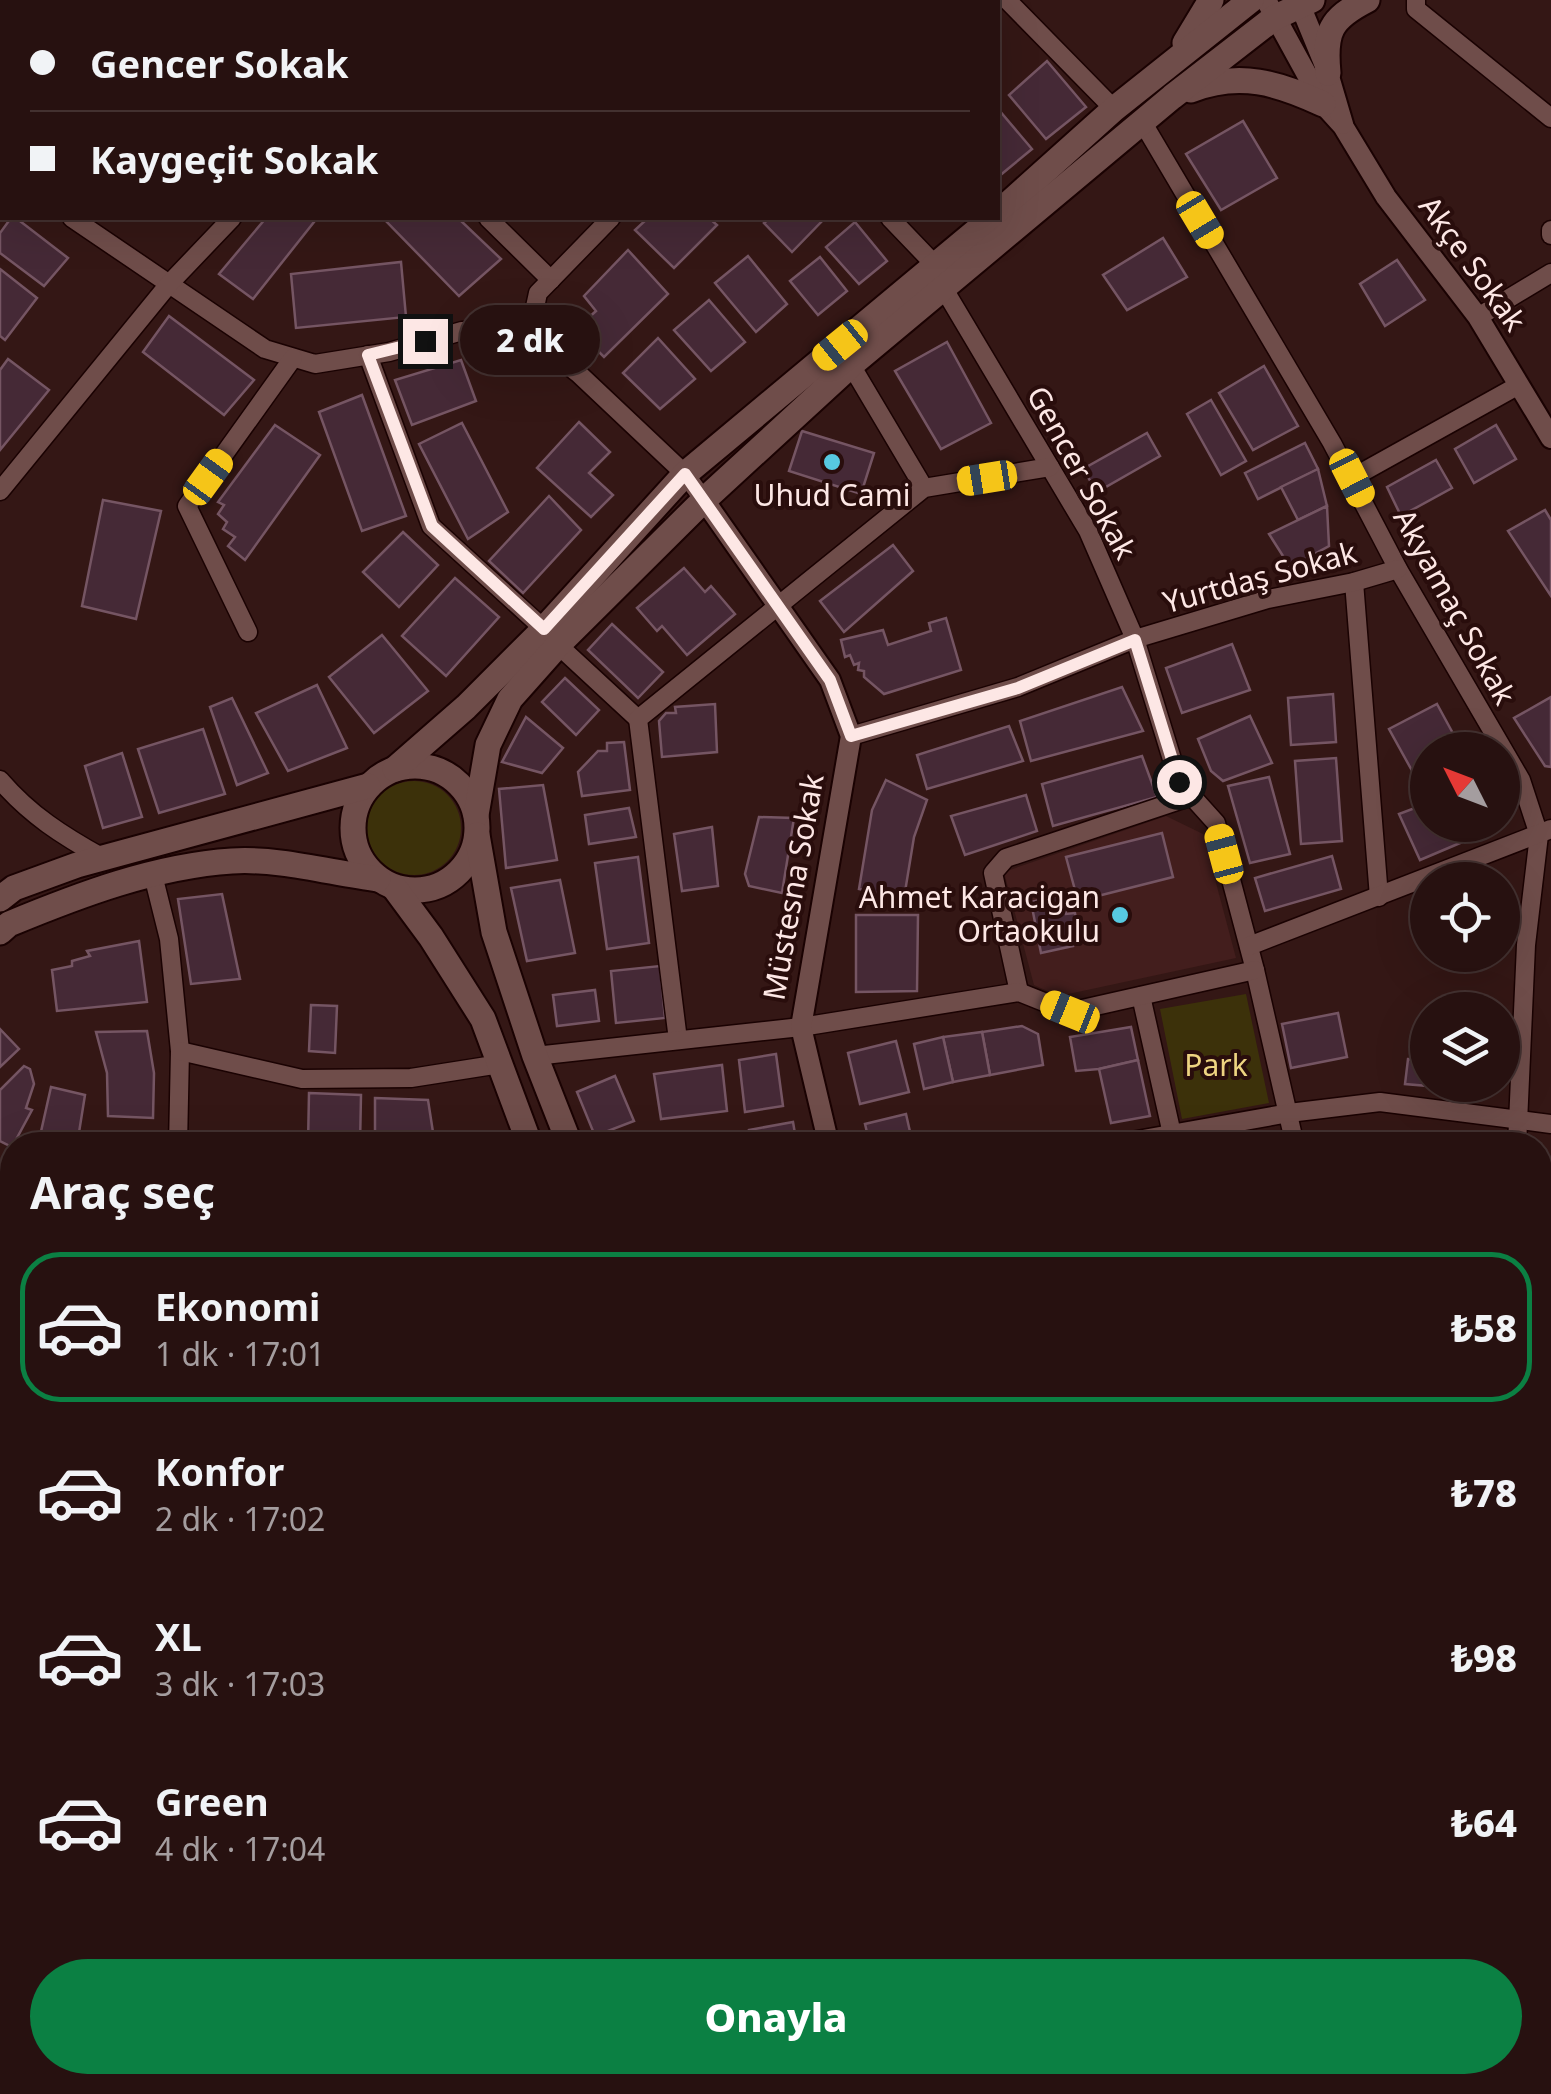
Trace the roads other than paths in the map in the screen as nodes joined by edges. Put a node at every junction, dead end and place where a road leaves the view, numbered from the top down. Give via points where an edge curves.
1 (1008, 0) edge
2 (1210, 0) edge
3 (1251, 0) edge
4 (1367, 0) edge
5 (1416, 0) edge
6 (1303, 2) edge
7 (1270, 9) edge
8 (1164, 68) junction
9 (1328, 73) junction
10 (1172, 97) junction
11 (1323, 104) junction
12 (1114, 109) junction
13 (1551, 118) edge
14 (1143, 124) junction
15 (1343, 126) junction
16 (1000, 211) edge
17 (75, 220) edge
18 (230, 220) edge
19 (490, 220) edge
20 (610, 220) edge
21 (892, 220) edge
22 (991, 220) edge
23 (1551, 273) edge
24 (940, 278) junction
25 (551, 280) junction
26 (169, 284) junction
27 (1478, 317) junction
28 (529, 335) junction
29 (368, 355) junction
30 (294, 358) junction
31 (851, 364) junction
32 (1519, 385) junction
33 (1551, 438) edge
34 (1050, 467) junction
35 (685, 474) junction
36 (1352, 478) junction
37 (924, 488) junction
38 (0, 491) edge
39 (704, 500) junction
40 (1398, 570) junction
41 (1354, 582) junction
42 (776, 607) junction
43 (248, 632) dead end
44 (551, 637) junction
45 (1135, 640) junction
46 (638, 719) junction
47 (851, 736) junction
48 (395, 769) junction
49 (0, 780) edge
50 (368, 786) junction
51 (1192, 796) junction
52 (476, 824) junction
53 (1545, 832) edge
54 (103, 858) junction
55 (153, 875) junction
56 (386, 883) junction
57 (1378, 897) junction
58 (0, 900) edge
59 (0, 932) edge
60 (1249, 946) junction
61 (1255, 970) junction
62 (1019, 992) junction
63 (1141, 996) junction
64 (801, 1027) junction
65 (678, 1040) junction
66 (180, 1051) junction
67 (536, 1056) junction
68 (500, 1064) junction
69 (1289, 1113) junction
70 (1518, 1122) junction
71 (1551, 1124) edge
72 (178, 1132) edge
73 (525, 1132) edge
74 (565, 1132) edge
75 (826, 1132) edge
76 (1172, 1132) edge
77 (1183, 1132) edge
78 (1293, 1132) edge
79 (1518, 1132) edge

1 - 12 street
2 - 8 main road
3 - 8 main road
4 - 9 main road via 1331,26
5 - 13 street via 1416,9
6 - 7 main road
6 - 9 street, Akçe Sokak
7 - 10 main road
7 - 11 street, Akçe Sokak
8 - 12 main road
9 - 15 street, Akçe Sokak
10 - 11 main road via 1245,79 1288,87
10 - 14 main road
11 - 15 street, Akçe Sokak
12 - 16 main road
14 - 24 main road
14 - 36 street, Akyamaç Sokak
15 - 27 street, Akçe Sokak via 1386,196
17 - 26 street
18 - 26 street
19 - 25 street
20 - 25 street
21 - 24 street, Gencer Sokak
22 - 24 main road
23 - 27 street
24 - 31 main road
24 - 34 street, Gencer Sokak
24 - 35 main road
25 - 28 street via 538,293
26 - 30 street via 265,349
26 - 38 street
27 - 32 street, Akçe Sokak
28 - 29 street via 508,328 462,331
28 - 35 street
29 - 30 street via 315,364
29 - 44 street via 432,526
30 - 43 street via 187,506
31 - 37 street
31 - 39 main road
32 - 33 street, Akçe Sokak
32 - 36 street
34 - 37 street
34 - 45 street, Gencer Sokak via 1088,532
35 - 39 street
35 - 44 main road
36 - 40 street, Akyamaç Sokak
37 - 42 street
39 - 42 street
39 - 44 main road
40 - 41 street, Yurtdaş Sokak
40 - 53 street, Akyamaç Sokak
41 - 45 street, Yurtdaş Sokak via 1268,599
41 - 57 street
42 - 46 street
42 - 47 street via 830,680
44 - 46 street
44 - 48 main road
44 - 52 main road via 488,745
45 - 47 street, Yurtdaş Sokak via 1018,688
45 - 51 street, Gencer Sokak via 1179,782
46 - 65 street
47 - 64 street, Müstesna Sokak
48 - 50 main road
48 - 52 main road via 428,767 445,774 469,798
49 - 54 street via 54,832
50 - 54 main road
50 - 56 main road via 352,824 354,845 363,864
51 - 60 street, Gencer Sokak via 1216,823
51 - 62 street via 1006,858 993,873
52 - 56 main road via 472,852 448,880 413,890
52 - 67 main road via 494,932
53 - 57 street
53 - 70 street, Akyamaç Sokak via 1526,945
54 - 58 main road via 14,888
55 - 56 main road via 233,861
55 - 59 main road via 81,894
55 - 66 street
56 - 68 main road via 431,937 483,1020
57 - 60 street
60 - 61 street, Gencer Sokak
61 - 63 street
61 - 69 street, Gencer Sokak
62 - 63 street via 1070,1012
62 - 64 street
63 - 76 street
64 - 65 street
64 - 75 street, Müstesna Sokak
65 - 67 street
66 - 68 street via 302,1079 411,1078
66 - 72 street
67 - 74 main road
68 - 73 main road
69 - 70 street via 1380,1102
69 - 77 street
69 - 78 street, Gencer Sokak
70 - 71 street
70 - 79 street, Akyamaç Sokak

